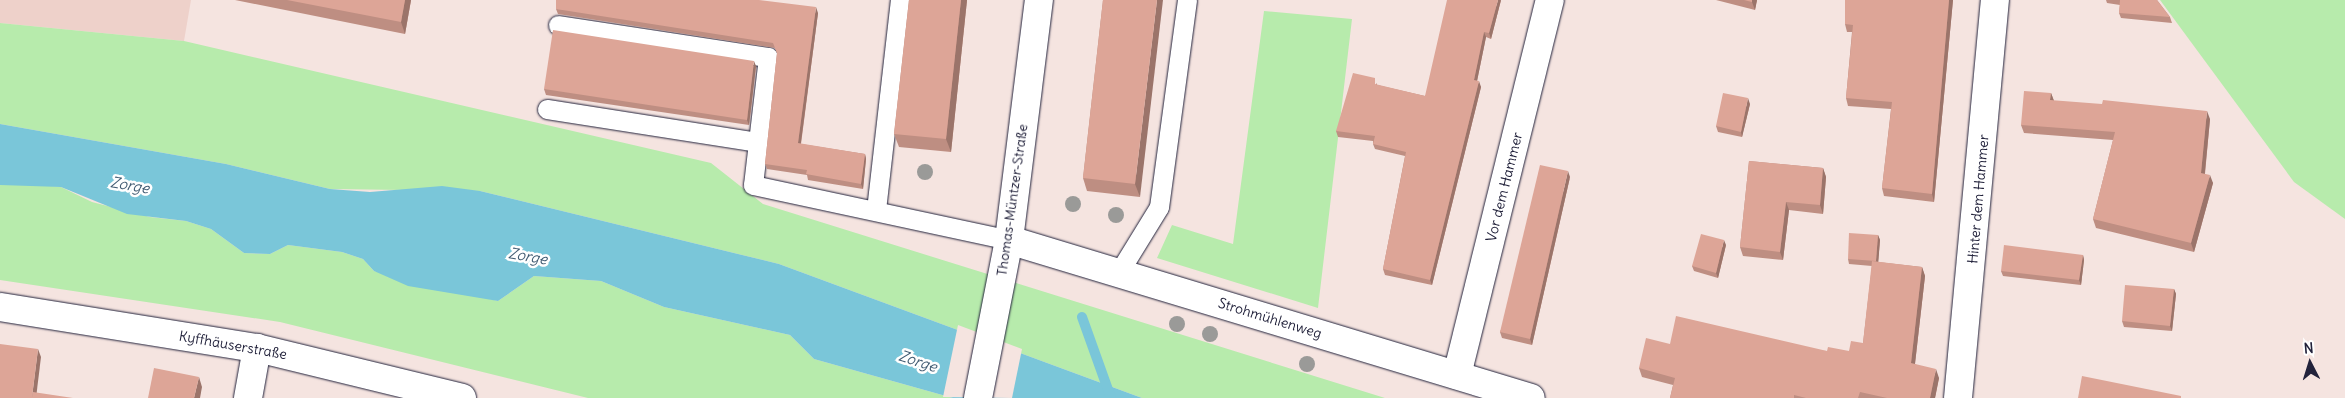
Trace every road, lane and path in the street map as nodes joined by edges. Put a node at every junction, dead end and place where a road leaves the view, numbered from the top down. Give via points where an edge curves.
1 (900, 0) edge
2 (1039, 0) edge
3 (1187, 0) edge
4 (1550, 0) edge
5 (1995, 0) edge
6 (558, 25) dead end
7 (547, 109) dead end
8 (758, 142) junction
9 (876, 210) junction
10 (1009, 240) junction
11 (1119, 272) junction
12 (0, 307) edge
13 (257, 348) junction
14 (1457, 375) junction
15 (248, 398) edge
16 (462, 398) edge
17 (978, 398) edge
18 (1531, 398) edge
19 (1958, 398) edge

1 - 9 lane
2 - 10 street, Thomas-Müntzer-Straße
3 - 11 lane via 1159,206
4 - 14 street, Vor dem Hammer
5 - 19 street, Hinter dem Hammer
6 - 8 lane via 768,57
7 - 8 lane
8 - 9 lane via 753,184
9 - 10 lane
10 - 11 street, Strohmühlenweg
10 - 17 street, Thomas-Müntzer-Straße
11 - 14 street, Strohmühlenweg
12 - 13 street, Kyffhäuserstraße
13 - 15 street
13 - 16 street, Kyffhäuserstraße
14 - 18 street, Strohmühlenweg

